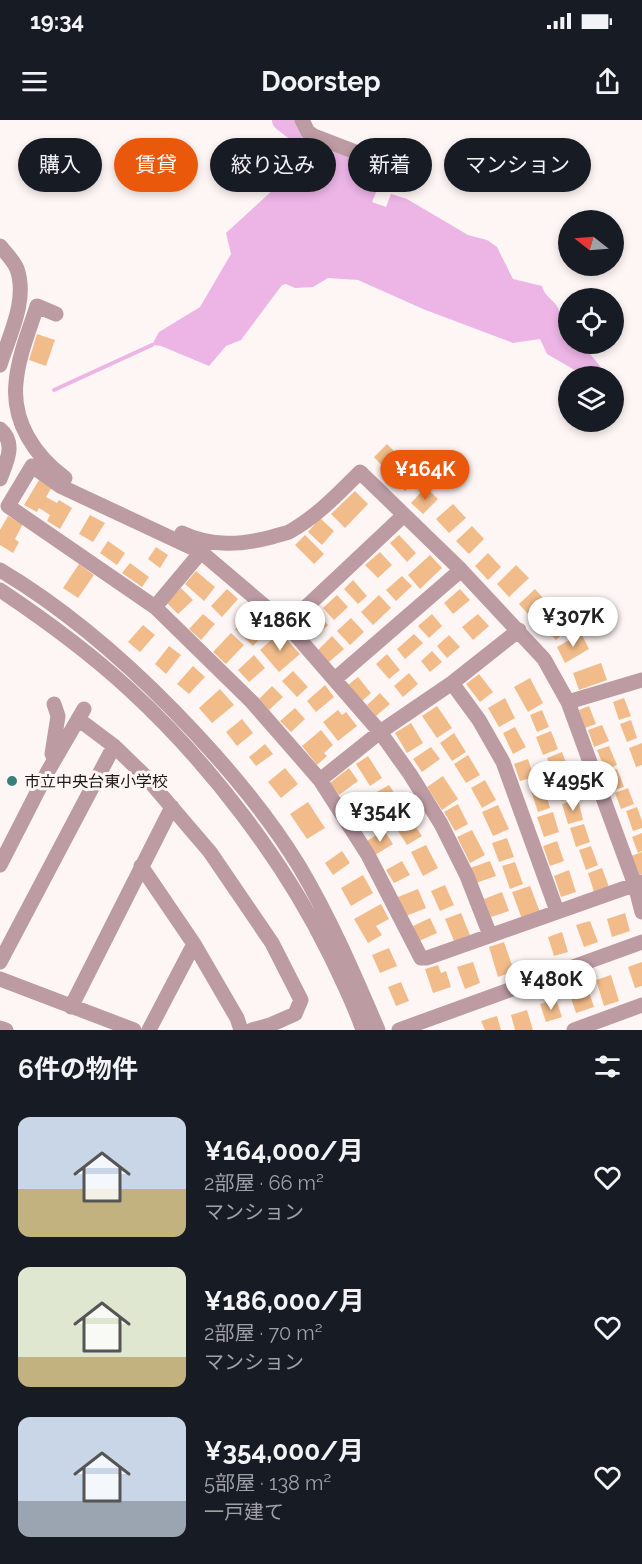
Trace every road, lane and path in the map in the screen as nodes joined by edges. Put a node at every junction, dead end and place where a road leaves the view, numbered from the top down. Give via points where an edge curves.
1 (302, 120) edge
2 (348, 149) edge
3 (0, 246) edge
4 (56, 314) dead end
5 (0, 365) edge
6 (0, 429) edge
7 (0, 479) edge
8 (404, 516) junction
9 (201, 552) junction
10 (0, 570) edge
11 (461, 570) junction
12 (0, 590) edge
13 (155, 607) junction
14 (287, 625) junction
15 (519, 630) junction
16 (335, 679) junction
17 (642, 680) edge
18 (452, 683) junction
19 (568, 702) junction
20 (54, 704) dead end
21 (380, 732) junction
22 (114, 746) junction
23 (48, 771) junction
24 (320, 780) junction
25 (172, 807) junction
26 (0, 865) edge
27 (141, 866) junction
28 (638, 884) edge
29 (558, 911) junction
30 (642, 912) edge
31 (490, 935) junction
32 (642, 942) edge
33 (194, 944) junction
34 (0, 962) edge
35 (0, 979) edge
36 (642, 1005) edge
37 (71, 1007) junction
38 (0, 1028) edge
39 (6, 1030) edge
40 (134, 1030) edge
41 (149, 1030) edge
42 (241, 1030) edge
43 (252, 1030) edge
44 (363, 1030) edge
45 (378, 1030) edge
46 (399, 1030) edge
47 (574, 1030) edge

1 - 2 street via 314,136
3 - 5 street via 17,266 20,282 20,302
4 - 8 street via 37,306 21,359 16,396 25,434 39,455 66,479 194,539 220,544 248,543 288,533 360,472
6 - 7 street via 9,441 10,451
8 - 11 street
8 - 14 street
9 - 13 street
9 - 13 street via 60,486 32,466 8,506
9 - 14 street
10 - 45 street via 85,629 138,674 242,786 298,864 327,916
11 - 15 street
11 - 16 street
12 - 44 street via 83,649 131,690 195,757 259,836 312,920
13 - 24 street via 252,702
14 - 16 street
15 - 18 street
15 - 19 street via 544,659
16 - 21 street
17 - 19 street
18 - 21 street
18 - 29 street via 503,762
19 - 28 street
20 - 23 street via 58,716
21 - 24 street
21 - 31 street via 441,825
22 - 23 street via 81,714
22 - 25 street
22 - 34 street
23 - 26 street
24 - 31 street via 368,855 421,958
25 - 27 street
25 - 43 street via 210,852 272,943 301,1000 295,1014
27 - 33 street
27 - 37 street
28 - 29 street
28 - 30 street
29 - 31 street
32 - 46 street
33 - 41 street
33 - 42 street
35 - 37 street
36 - 47 street
37 - 40 street
38 - 39 street

